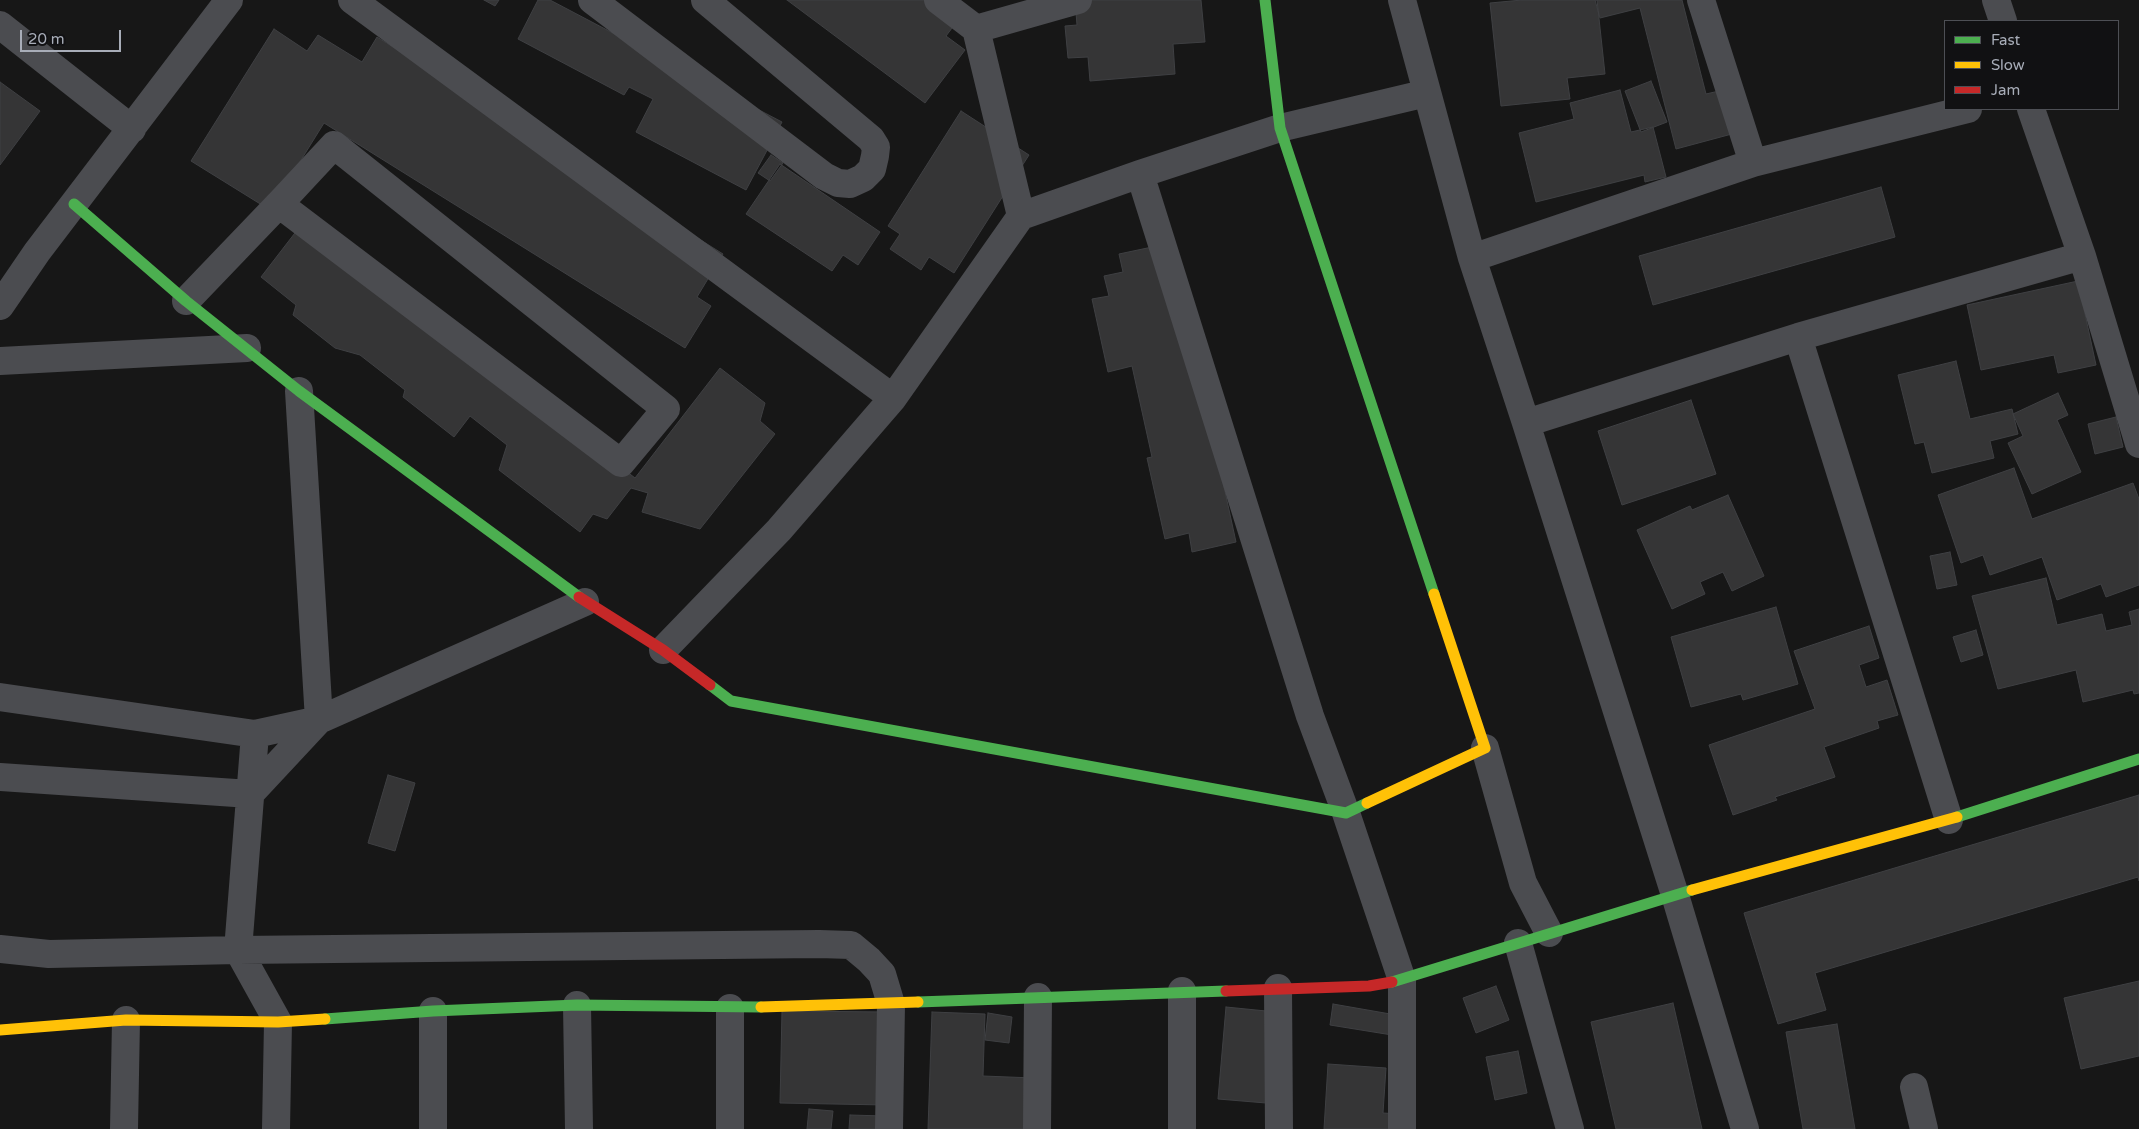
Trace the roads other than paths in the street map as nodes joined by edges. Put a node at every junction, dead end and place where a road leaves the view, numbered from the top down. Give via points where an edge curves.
1 (229, 0) edge
2 (352, 0) edge
3 (592, 0) edge
4 (705, 0) edge
5 (938, 0) edge
6 (1078, 0) edge
7 (1265, 0) edge
8 (1402, 0) edge
9 (1701, 0) edge
10 (1996, 0) edge
11 (2003, 20) edge
12 (0, 25) edge
13 (976, 29) junction
14 (1427, 93) junction
15 (1964, 110) edge
16 (2031, 110) edge
17 (1280, 128) junction
18 (132, 129) junction
19 (1753, 163) junction
20 (1140, 174) junction
21 (74, 204) junction
22 (279, 204) junction
23 (1021, 216) junction
24 (2082, 256) junction
25 (1472, 258) junction
26 (186, 301) junction
27 (0, 306) edge
28 (1798, 337) junction
29 (246, 348) junction
30 (0, 362) edge
31 (299, 391) junction
32 (893, 398) junction
33 (1526, 423) junction
34 (2139, 444) edge
35 (585, 602) junction
36 (663, 650) junction
37 (0, 697) edge
38 (319, 720) junction
39 (255, 734) junction
40 (1484, 748) junction
41 (2139, 759) edge
42 (0, 777) edge
43 (250, 794) junction
44 (1346, 813) junction
45 (1948, 820) junction
46 (1675, 895) junction
47 (1548, 933) junction
48 (1518, 943) junction
49 (0, 949) edge
50 (238, 950) junction
51 (1402, 980) junction
52 (1278, 988) junction
53 (1182, 991) junction
54 (1038, 997) junction
55 (891, 1004) junction
56 (577, 1005) junction
57 (730, 1008) junction
58 (434, 1011) junction
59 (126, 1020) junction
60 (278, 1022) junction
61 (0, 1030) edge
62 (1914, 1087) dead end
63 (124, 1129) edge
64 (276, 1129) edge
65 (433, 1129) edge
66 (579, 1129) edge
67 (730, 1129) edge
68 (889, 1129) edge
69 (1037, 1129) edge
70 (1182, 1129) edge
71 (1279, 1129) edge
72 (1402, 1129) edge
73 (1570, 1129) edge
74 (1745, 1129) edge
75 (1924, 1129) edge

1 - 18 street
2 - 32 street
3 - 4 street via 824,176 838,183 850,184 863,178 872,169 875,156 876,147 871,139
5 - 13 street
6 - 13 street
7 - 17 street
8 - 14 street
9 - 19 street
10 - 11 street
12 - 18 street
13 - 23 street
14 - 17 street
14 - 25 street
15 - 19 street
16 - 24 street
17 - 20 street
17 - 40 street
18 - 21 street
19 - 25 street
20 - 23 street
20 - 44 street via 1310,716
21 - 26 street
21 - 27 street
22 - 22 street via 621,463 666,409 334,145
22 - 26 street
23 - 32 street
24 - 28 street
24 - 34 street
25 - 33 street
26 - 29 street
28 - 33 street
28 - 45 street
29 - 30 street
29 - 31 street
31 - 35 street
31 - 38 street
32 - 36 street via 779,530
33 - 46 street
35 - 36 street
35 - 38 street
36 - 44 street via 731,701
37 - 39 street
38 - 39 street
38 - 43 street
39 - 43 street
40 - 44 street
40 - 47 street via 1523,883
41 - 45 street
42 - 43 street
43 - 50 street
44 - 51 street
45 - 46 street
46 - 47 street
46 - 74 street
47 - 48 street
48 - 51 street
48 - 73 street
49 - 50 street via 49,954
50 - 55 street via 851,945 882,974
50 - 60 street
51 - 52 street via 1369,986
51 - 72 street
52 - 53 street
52 - 71 street
53 - 54 street
53 - 70 street
54 - 55 street
54 - 69 street
55 - 57 street
55 - 68 street
56 - 57 street
56 - 58 street
56 - 66 street
57 - 67 street
58 - 60 street
58 - 65 street
59 - 60 street
59 - 61 street
59 - 63 street
60 - 64 street
62 - 75 street

